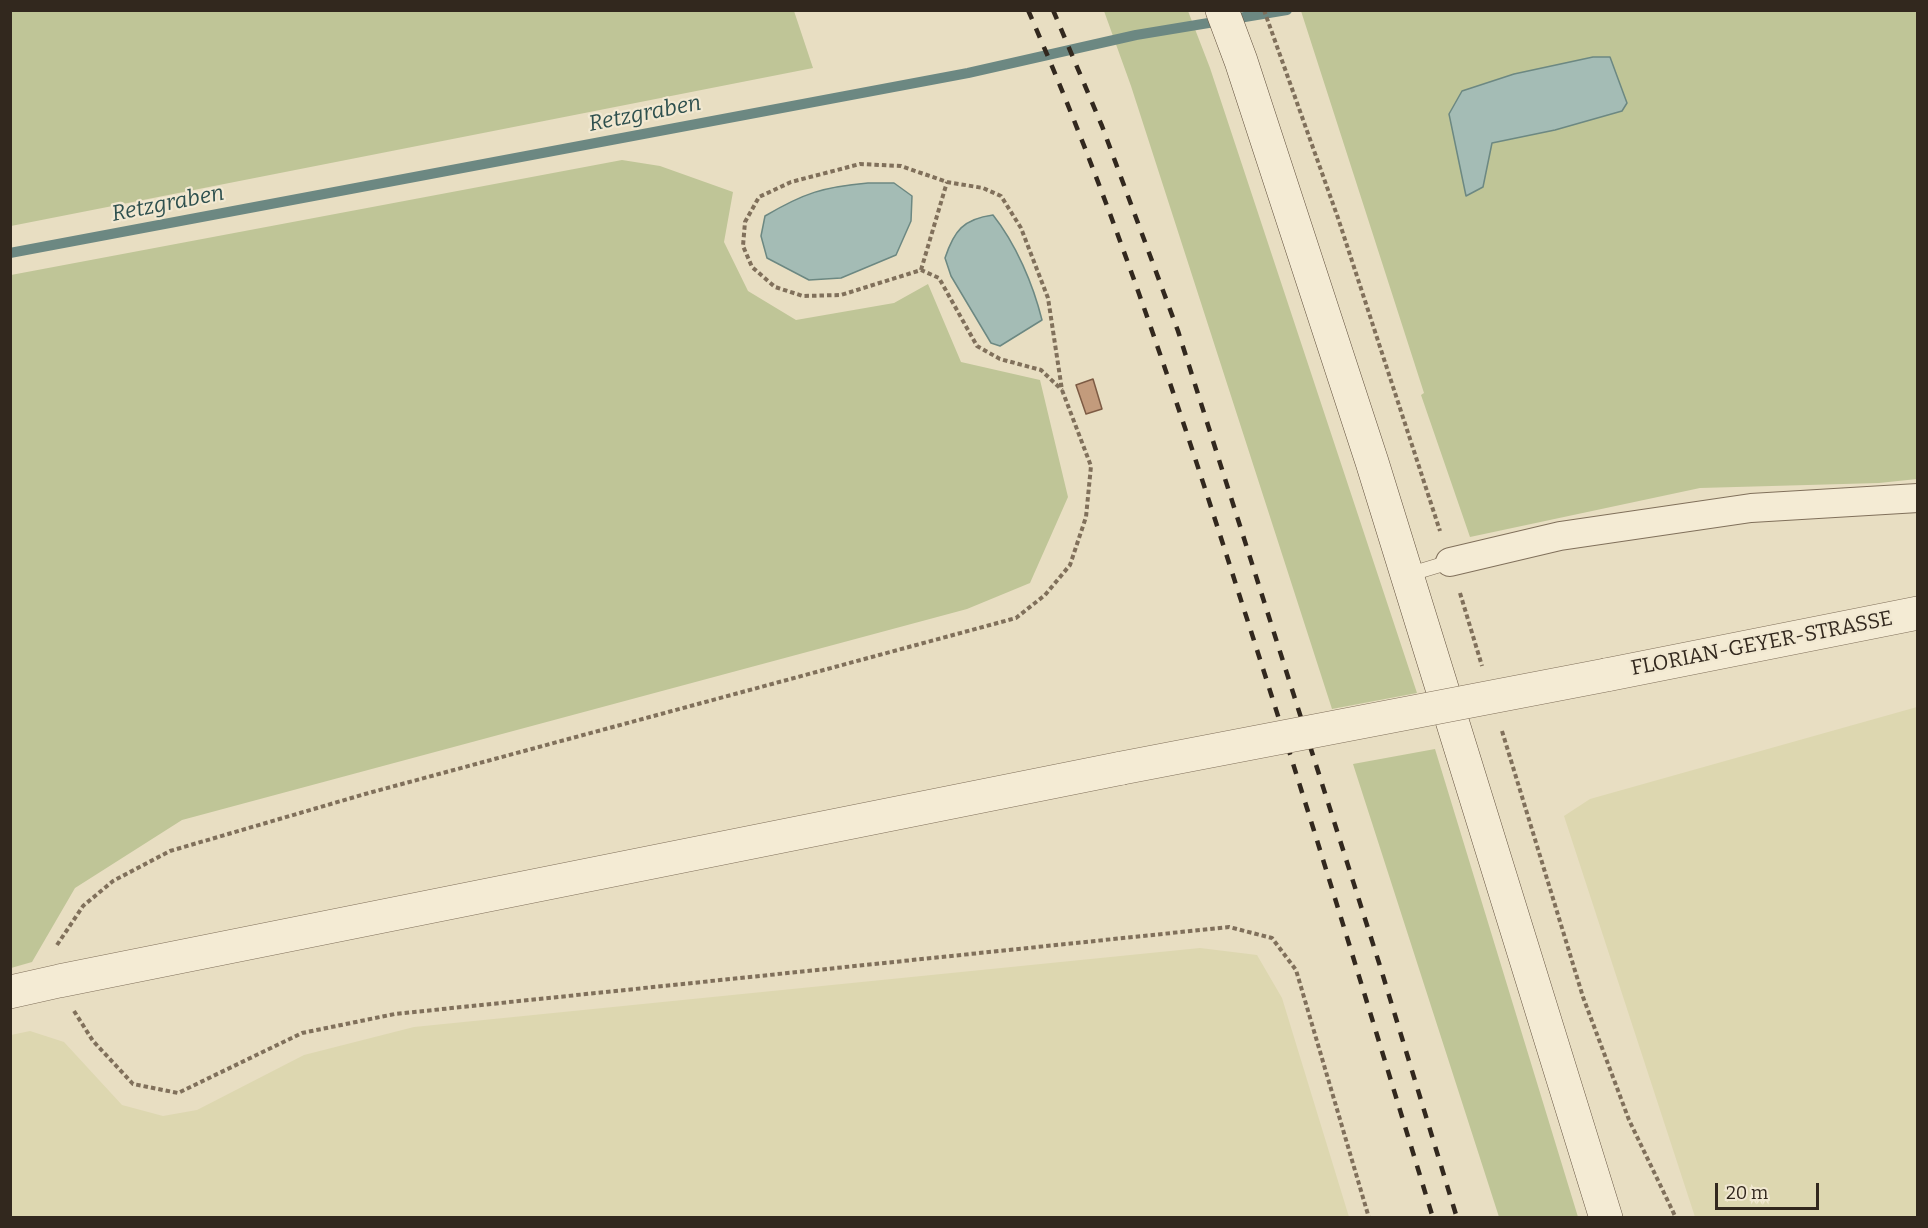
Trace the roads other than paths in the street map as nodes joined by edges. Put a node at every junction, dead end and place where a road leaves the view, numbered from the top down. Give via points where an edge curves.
1 (1222, 10) edge
2 (1917, 498) edge
3 (1450, 562) joint
4 (1407, 574) junction
5 (1917, 613) edge
6 (10, 992) edge
7 (1606, 1218) edge

1 - 4 street
2 - 3 street via 1751,508 1560,536
3 - 4 lane
4 - 7 street
5 - 6 street, FLORIAN-GEYER-STRASSE, bridge

